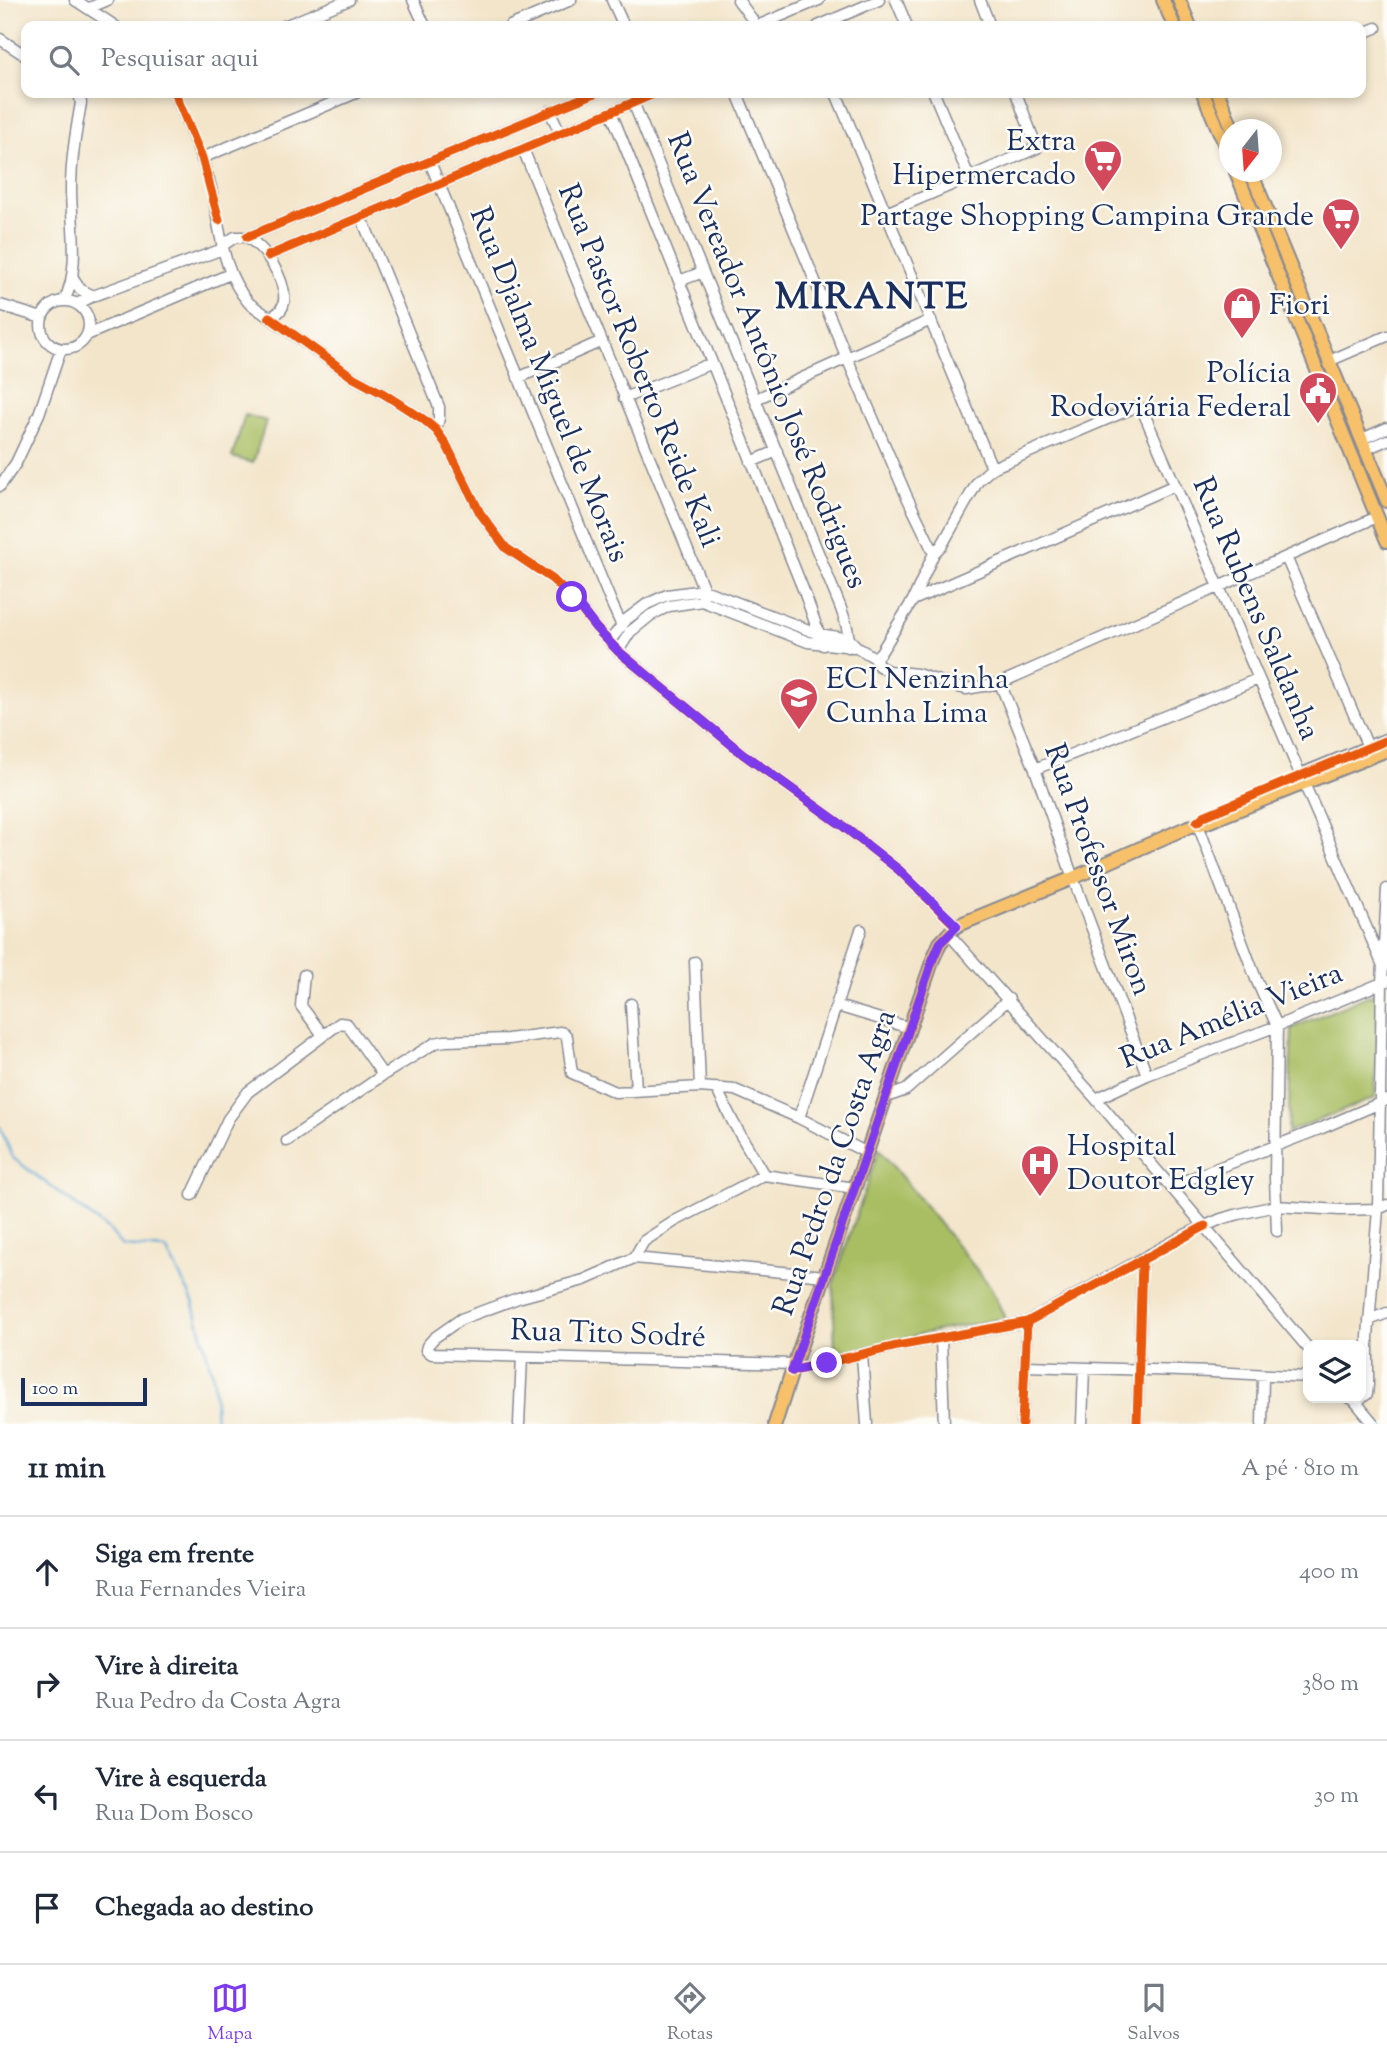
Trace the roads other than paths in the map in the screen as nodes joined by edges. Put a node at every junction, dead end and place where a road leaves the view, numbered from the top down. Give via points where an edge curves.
1 (75, 0) edge
2 (108, 0) edge
3 (349, 0) edge
4 (413, 0) edge
5 (571, 0) edge
6 (612, 0) edge
7 (738, 0) edge
8 (819, 0) edge
9 (879, 0) edge
10 (896, 0) edge
11 (980, 0) edge
12 (1163, 0) edge
13 (1180, 0) edge
14 (858, 4) edge
15 (89, 8) junction
16 (108, 21) edge
17 (296, 21) edge
18 (423, 21) edge
19 (522, 21) edge
20 (622, 21) edge
21 (753, 21) edge
22 (769, 21) edge
23 (827, 21) edge
24 (905, 21) edge
25 (988, 21) edge
26 (1172, 21) edge
27 (1188, 21) edge
28 (1376, 28) dead end
29 (1366, 32) edge
30 (0, 40) edge
31 (21, 53) edge
32 (80, 98) edge
33 (177, 98) edge
34 (344, 98) edge
35 (582, 98) edge
36 (643, 98) edge
37 (739, 98) edge
38 (838, 98) edge
39 (936, 98) edge
40 (1018, 98) edge
41 (1205, 98) edge
42 (1220, 98) edge
43 (633, 102) junction
44 (550, 111) junction
45 (611, 112) junction
46 (1229, 119) edge
47 (1219, 131) edge
48 (559, 133) junction
49 (523, 149) junction
50 (202, 158) junction
51 (430, 162) junction
52 (969, 177) junction
53 (1240, 182) edge
54 (1255, 182) edge
55 (439, 185) junction
56 (886, 213) junction
57 (219, 220) junction
58 (365, 226) dead end
59 (235, 237) junction
60 (247, 237) junction
61 (223, 247) junction
62 (268, 256) junction
63 (703, 272) junction
64 (230, 274) junction
65 (72, 276) junction
66 (680, 281) junction
67 (93, 296) junction
68 (64, 301) junction
69 (77, 304) junction
70 (0, 305) edge
71 (269, 317) junction
72 (42, 318) junction
73 (931, 320) junction
74 (87, 335) junction
75 (1387, 336) edge
76 (602, 341) junction
77 (61, 349) junction
78 (847, 358) junction
79 (1329, 361) junction
80 (712, 363) junction
81 (518, 378) junction
82 (624, 398) junction
83 (756, 399) junction
84 (1387, 428) edge
85 (436, 430) junction
86 (1387, 440) edge
87 (1364, 444) junction
88 (777, 451) junction
89 (751, 462) junction
90 (992, 468) junction
91 (1, 483) edge
92 (1175, 485) junction
93 (1387, 500) edge
94 (1377, 517) junction
95 (1387, 541) edge
96 (934, 553) junction
97 (1286, 557) junction
98 (1218, 587) junction
99 (704, 590) junction
100 (683, 598) junction
101 (913, 600) junction
102 (702, 601) junction
103 (622, 626) junction
104 (819, 634) junction
105 (609, 642) junction
106 (852, 644) junction
107 (823, 645) junction
108 (618, 651) junction
109 (875, 658) junction
110 (1258, 678) junction
111 (1000, 683) junction
112 (1387, 740) edge
113 (1368, 747) junction
114 (1387, 750) edge
115 (1035, 769) junction
116 (1302, 779) junction
117 (1194, 825) junction
118 (1073, 878) junction
119 (1387, 889) edge
120 (861, 930) dead end
121 (952, 930) junction
122 (695, 962) dead end
123 (1384, 968) junction
124 (303, 975) dead end
125 (1384, 981) edge
126 (1009, 999) junction
127 (1384, 1001) edge
128 (631, 1004) dead end
129 (837, 1006) junction
130 (1277, 1026) junction
131 (910, 1028) junction
132 (323, 1035) junction
133 (383, 1075) junction
134 (1147, 1075) junction
135 (700, 1087) junction
136 (716, 1088) junction
137 (636, 1090) junction
138 (886, 1097) junction
139 (1096, 1099) junction
140 (1383, 1102) edge
141 (800, 1118) junction
142 (287, 1140) dead end
143 (1277, 1146) junction
144 (867, 1153) junction
145 (764, 1175) junction
146 (1171, 1186) junction
147 (855, 1188) junction
148 (192, 1195) dead end
149 (1276, 1206) junction
150 (1382, 1207) edge
151 (1205, 1226) junction
152 (1277, 1231) dead end
153 (634, 1258) junction
154 (1142, 1261) junction
155 (825, 1276) junction
156 (1387, 1313) edge
157 (1369, 1320) junction
158 (1027, 1322) junction
159 (941, 1338) junction
160 (1303, 1342) edge
161 (862, 1355) junction
162 (523, 1357) junction
163 (1369, 1362) junction
164 (1026, 1366) junction
165 (1366, 1367) edge
166 (793, 1368) junction
167 (1084, 1368) junction
168 (1138, 1369) junction
169 (1263, 1376) junction
170 (1303, 1377) edge
171 (1366, 1384) edge
172 (1368, 1387) junction
173 (1366, 1390) edge
174 (1355, 1403) edge
175 (1370, 1420) edge
176 (519, 1424) edge
177 (775, 1424) edge
178 (867, 1424) edge
179 (944, 1424) edge
180 (1021, 1424) edge
181 (1082, 1424) edge
182 (1137, 1424) edge
183 (1262, 1424) edge

1 - 15 street
2 - 15 street
3 - 17 street
4 - 18 street
5 - 19 street
6 - 20 street
7 - 21 street
8 - 22 street
9 - 14 street
10 - 24 street
11 - 25 street
12 - 26 main road
13 - 27 main road
14 - 23 street
15 - 16 street
28 - 29 street
30 - 31 street
32 - 65 street via 71,176
33 - 50 street
34 - 50 street
35 - 44 street
36 - 43 street
37 - 78 street
38 - 56 street
39 - 52 street
40 - 52 street via 1037,148
41 - 47 main road
42 - 46 main road
43 - 45 street
43 - 63 street, Rua Vereador Antônio José Rodrigues
44 - 48 street
44 - 51 street
45 - 48 street
45 - 66 street, Rua Vereador Antônio José Rodrigues
48 - 49 street
49 - 55 street
49 - 76 street, Rua Pastor Roberto Reide Kali
50 - 57 street
51 - 55 street, Rua Djalma Miguel de Morais
51 - 60 street
52 - 56 street
53 - 94 main road
54 - 79 main road
55 - 62 street
55 - 81 street, Rua Djalma Miguel de Morais
56 - 73 street
57 - 59 street
57 - 61 street
58 - 85 street via 439,407
59 - 60 street
59 - 61 street
60 - 62 street
61 - 64 street
61 - 67 street
62 - 71 street via 285,294 283,309
63 - 66 street
63 - 83 street, Rua Vereador Antônio José Rodrigues
64 - 71 street via 256,310
64 - 74 street
65 - 67 street via 80,289
65 - 68 street
66 - 80 street, Rua Vereador Antônio José Rodrigues
67 - 69 street
68 - 69 street
68 - 72 street via 50,306
69 - 74 street via 87,314
70 - 72 street
71 - 85 street
72 - 77 street via 46,340
73 - 78 street
73 - 90 street
74 - 77 street via 79,345
75 - 79 street
76 - 81 street
76 - 82 street, Rua Pastor Roberto Reide Kali
77 - 91 street via 39,414
78 - 83 street
78 - 96 street
79 - 87 main road
80 - 82 street
80 - 89 street, Rua Vereador Antônio José Rodrigues
81 - 103 street, Rua Djalma Miguel de Morais
82 - 99 street, Rua Pastor Roberto Reide Kali
83 - 88 street, Rua Vereador Antônio José Rodrigues
84 - 87 street
85 - 105 street via 499,540 572,597
86 - 87 street
87 - 93 main road
88 - 89 street
88 - 106 street, Rua Vereador Antônio José Rodrigues
89 - 104 street, Rua Vereador Antônio José Rodrigues
90 - 92 street, Rua Rubens Saldanha via 1133,408 1142,410
90 - 96 street via 978,481
92 - 98 street, Rua Rubens Saldanha
92 - 101 street
94 - 95 main road
94 - 97 street
96 - 101 street
97 - 98 street
97 - 113 street
98 - 110 street, Rua Rubens Saldanha
98 - 111 street
99 - 100 street
99 - 102 street, Rua Pastor Roberto Reide Kali
99 - 104 street
100 - 102 street
100 - 103 street via 667,595 647,604
100 - 108 street via 650,615 630,632
101 - 109 street
102 - 107 street
103 - 105 street
104 - 106 street
104 - 107 street, Rua Vereador Antônio José Rodrigues
105 - 108 street
106 - 107 street
106 - 109 street
108 - 121 street via 743,754 899,870
109 - 111 street via 888,671 917,674 966,689
110 - 115 street
110 - 116 street, Rua Rubens Saldanha
111 - 115 street, Rua Professor Miron
112 - 113 main road
113 - 116 main road
114 - 116 main road
115 - 118 street, Rua Professor Miron
116 - 117 main road
116 - 123 street, Rua Rubens Saldanha
117 - 118 main road
117 - 130 street
118 - 121 main road
118 - 134 street, Rua Professor Miron
119 - 123 street
120 - 129 street
121 - 126 street
121 - 131 main road, Rua Pedro da Costa Agra via 937,950
122 - 135 street
123 - 125 street
124 - 132 street via 301,1006
125 - 127 street
125 - 130 street, Rua Amélia Vieira
126 - 138 street via 906,1090
126 - 139 street
127 - 140 street
128 - 137 street
129 - 131 street
129 - 141 street
130 - 134 street, Rua Amélia Vieira
130 - 143 street
131 - 138 main road, Rua Pedro da Costa Agra
132 - 133 street via 347,1024
132 - 148 street via 248,1092 228,1119
133 - 137 street via 435,1043 560,1032 567,1037 572,1073 615,1092
133 - 142 street
134 - 139 street, Rua Amélia Vieira
135 - 136 street
135 - 137 street
136 - 141 street via 744,1093
136 - 145 street
138 - 144 main road, Rua Pedro da Costa Agra
139 - 146 street
140 - 143 street
140 - 150 street
141 - 144 street
143 - 146 street
143 - 149 street
144 - 147 main road, Rua Pedro da Costa Agra
145 - 147 street
145 - 153 street via 675,1221 644,1241
146 - 151 street
147 - 155 main road, Rua Pedro da Costa Agra
149 - 150 street, Rua Tito Sodré
149 - 151 street, Rua Tito Sodré
149 - 152 street
150 - 157 street
151 - 154 street, Rua Tito Sodré
151 - 160 street
153 - 155 street
153 - 162 street, Rua Tito Sodré via 584,1280 461,1319 443,1330 426,1350 432,1354
154 - 158 street, Rua Tito Sodré
154 - 168 street
155 - 166 main road, Rua Pedro da Costa Agra
156 - 157 street
157 - 163 street
158 - 159 street, Rua Tito Sodré
158 - 164 street
159 - 161 street, Rua Tito Sodré
159 - 179 street
161 - 166 street, Rua Tito Sodré
161 - 178 street
162 - 166 street, Rua Tito Sodré
162 - 176 street
163 - 165 street
163 - 172 street
164 - 167 street
164 - 180 street
166 - 177 main road, Rua Pedro da Costa Agra
167 - 168 street
167 - 181 street
168 - 169 street
168 - 182 street
169 - 170 street
169 - 183 street
171 - 172 street
172 - 173 street
172 - 175 street
174 - 175 street

